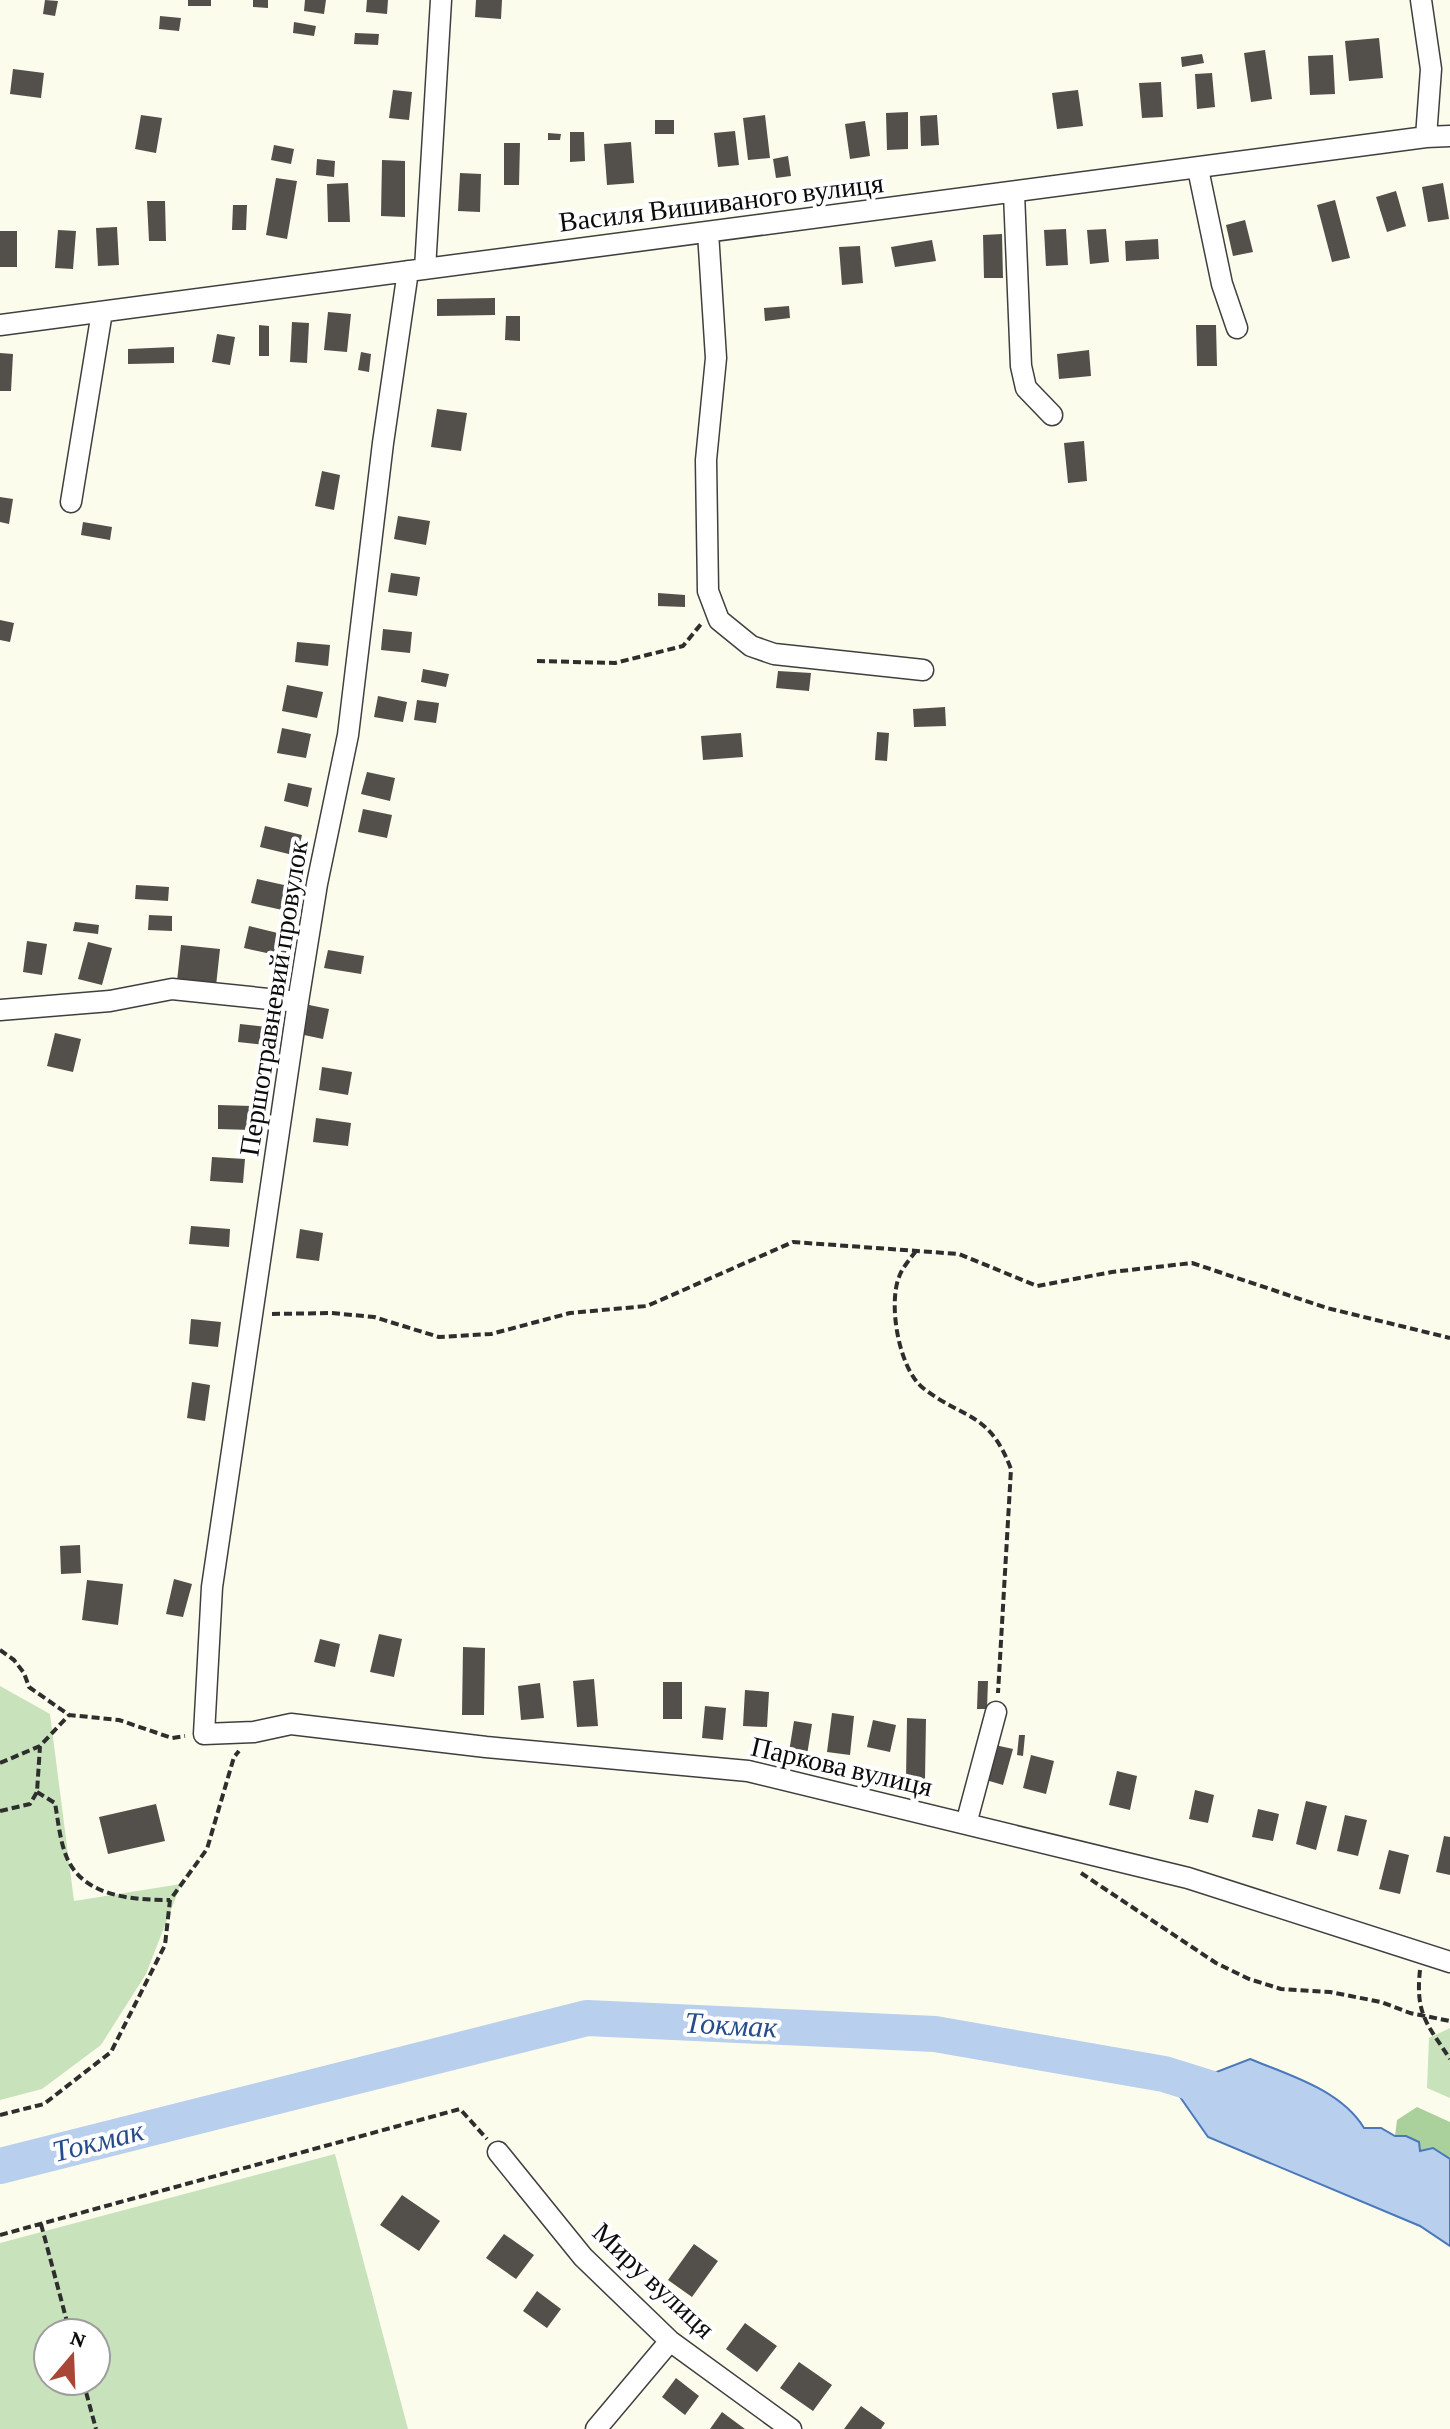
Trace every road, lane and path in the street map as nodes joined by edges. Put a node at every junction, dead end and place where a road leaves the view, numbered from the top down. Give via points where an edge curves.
1 (441, 0) edge
2 (1421, 0) edge
3 (1450, 136) edge
4 (1426, 137) junction
5 (1198, 169) junction
6 (1014, 193) junction
7 (708, 232) junction
8 (417, 270) junction
9 (102, 312) junction
10 (0, 325) edge
11 (1237, 328) dead end
12 (1052, 415) dead end
13 (71, 502) dead end
14 (708, 591) junction
15 (537, 661) dead end
16 (923, 670) dead end
17 (298, 1002) junction
18 (0, 1010) edge
19 (916, 1251) junction
20 (254, 1310) junction
21 (1450, 1338) edge
22 (0, 1650) edge
23 (996, 1712) joint
24 (69, 1715) junction
25 (254, 1732) junction
26 (204, 1734) junction
27 (40, 1746) junction
28 (0, 1763) edge
29 (37, 1792) junction
30 (0, 1811) edge
31 (966, 1824) junction
32 (1077, 1869) dead end
33 (170, 1900) junction
34 (1422, 1953) junction
35 (1450, 1962) edge
36 (1423, 2016) junction
37 (1450, 2021) edge
38 (1450, 2059) edge
39 (0, 2115) edge
40 (498, 2152) joint
41 (41, 2224) junction
42 (0, 2235) edge
43 (66, 2317) edge
44 (670, 2341) junction
45 (87, 2397) edge
46 (96, 2429) edge
47 (596, 2429) edge
48 (791, 2429) edge

1 - 8 street, Першотравневий провулок
2 - 4 street via 1431,69
3 - 4 street, Василя Вишиваного вулиця
4 - 5 street, Василя Вишиваного вулиця
5 - 6 street, Василя Вишиваного вулиця
5 - 11 street via 1222,284
6 - 7 street, Василя Вишиваного вулиця
6 - 12 street via 1021,366 1026,388
7 - 8 street, Василя Вишиваного вулиця
7 - 14 street via 716,358 706,460
8 - 9 street, Василя Вишиваного вулиця
8 - 17 street, Першотравневий провулок via 383,443 348,735
9 - 10 street, Василя Вишиваного вулиця
9 - 13 street
14 - 15 path via 703,621 683,646 615,663
14 - 16 street via 719,620 751,646 774,654
17 - 18 street via 172,989 110,1001
17 - 20 street, Першотравневий провулок
19 - 20 path via 793,1242 647,1306 570,1313 491,1334 439,1337 374,1317 279,1316
19 - 21 path via 959,1254 1037,1286 1192,1263 1327,1308
19 - 23 path via 898,1277 895,1317 905,1362 921,1386 977,1418 1001,1444 1011,1469
20 - 26 street, Першотравневий провулок via 212,1587
22 - 24 path via 14,1660 29,1687
23 - 31 street
24 - 26 path via 119,1720 172,1738
24 - 27 path
25 - 26 street, Паркова вулиця
25 - 31 street, Паркова вулиця via 291,1724 748,1771
25 - 33 path via 234,1757 207,1849
27 - 28 path
27 - 29 path
29 - 30 path via 30,1804
29 - 33 path via 55,1803 66,1857 79,1877 106,1893
31 - 34 street, Паркова вулиця via 1188,1878
32 - 36 path via 1216,1963 1249,1979 1281,1989 1381,2002
33 - 39 path via 165,1945 111,2052 44,2104
34 - 35 street, Паркова вулиця
34 - 36 path
36 - 37 path
36 - 38 path
40 - 41 path via 460,2109
40 - 44 street, Миру вулиця via 583,2257
41 - 42 path
41 - 43 path
44 - 47 street
44 - 48 street, Миру вулиця
45 - 46 path

